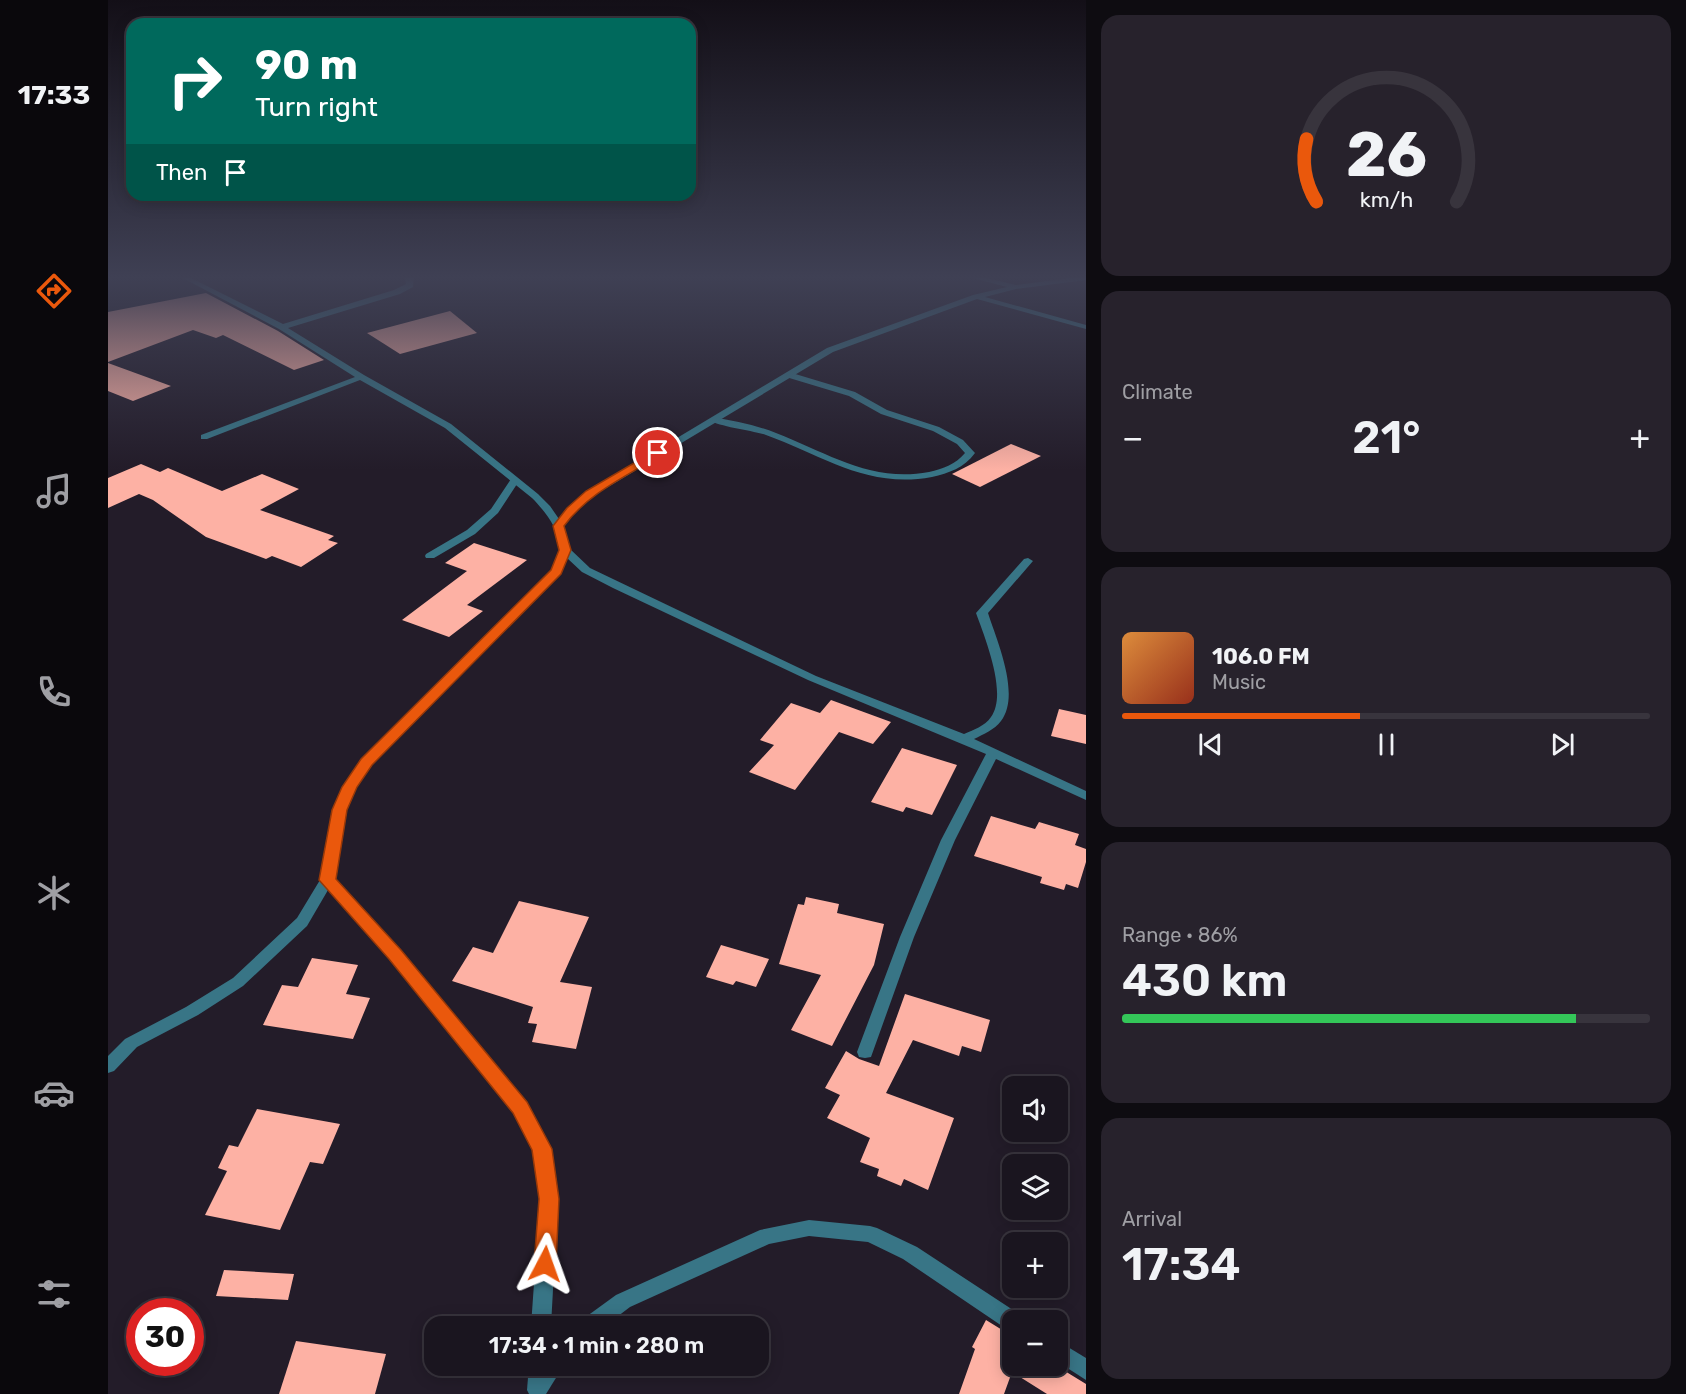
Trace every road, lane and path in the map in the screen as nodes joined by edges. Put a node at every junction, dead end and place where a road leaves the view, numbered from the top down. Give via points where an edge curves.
1 (303, 340) edge
2 (856, 340) edge
3 (789, 375) junction
4 (361, 377) junction
5 (713, 420) junction
6 (204, 437) dead end
7 (514, 481) junction
8 (559, 526) junction
9 (565, 550) junction
10 (430, 556) dead end
11 (1028, 561) dead end
12 (964, 739) junction
13 (993, 752) junction
14 (1086, 796) edge
15 (327, 880) junction
16 (865, 1052) dead end
17 (108, 1066) edge
18 (1002, 1314) edge
19 (542, 1316) edge
20 (603, 1316) edge
21 (1068, 1358) edge
22 (1086, 1370) edge
23 (537, 1376) edge
24 (547, 1376) edge
25 (536, 1392) edge

1 - 4 street
2 - 3 street
3 - 5 street
3 - 5 street via 852,394 884,412 936,429 960,442 970,453 962,465 916,479 868,475 769,434
4 - 6 street
4 - 7 street via 448,426
5 - 8 street via 590,494 570,510
7 - 8 street via 547,508
7 - 10 street via 495,511 471,532
8 - 9 street
9 - 12 street via 586,570 617,586 812,678
9 - 15 street via 556,571 366,762 339,810
11 - 12 street via 982,613 1001,674 1000,714 988,727
12 - 13 street
13 - 14 street
13 - 16 street via 907,937
15 - 17 street via 302,922 238,982 131,1043
15 - 19 street via 395,955 520,1108 542,1149 549,1199
18 - 20 street via 910,1253 870,1234 808,1228 767,1236 623,1301
21 - 22 street
23 - 25 street
24 - 25 street

